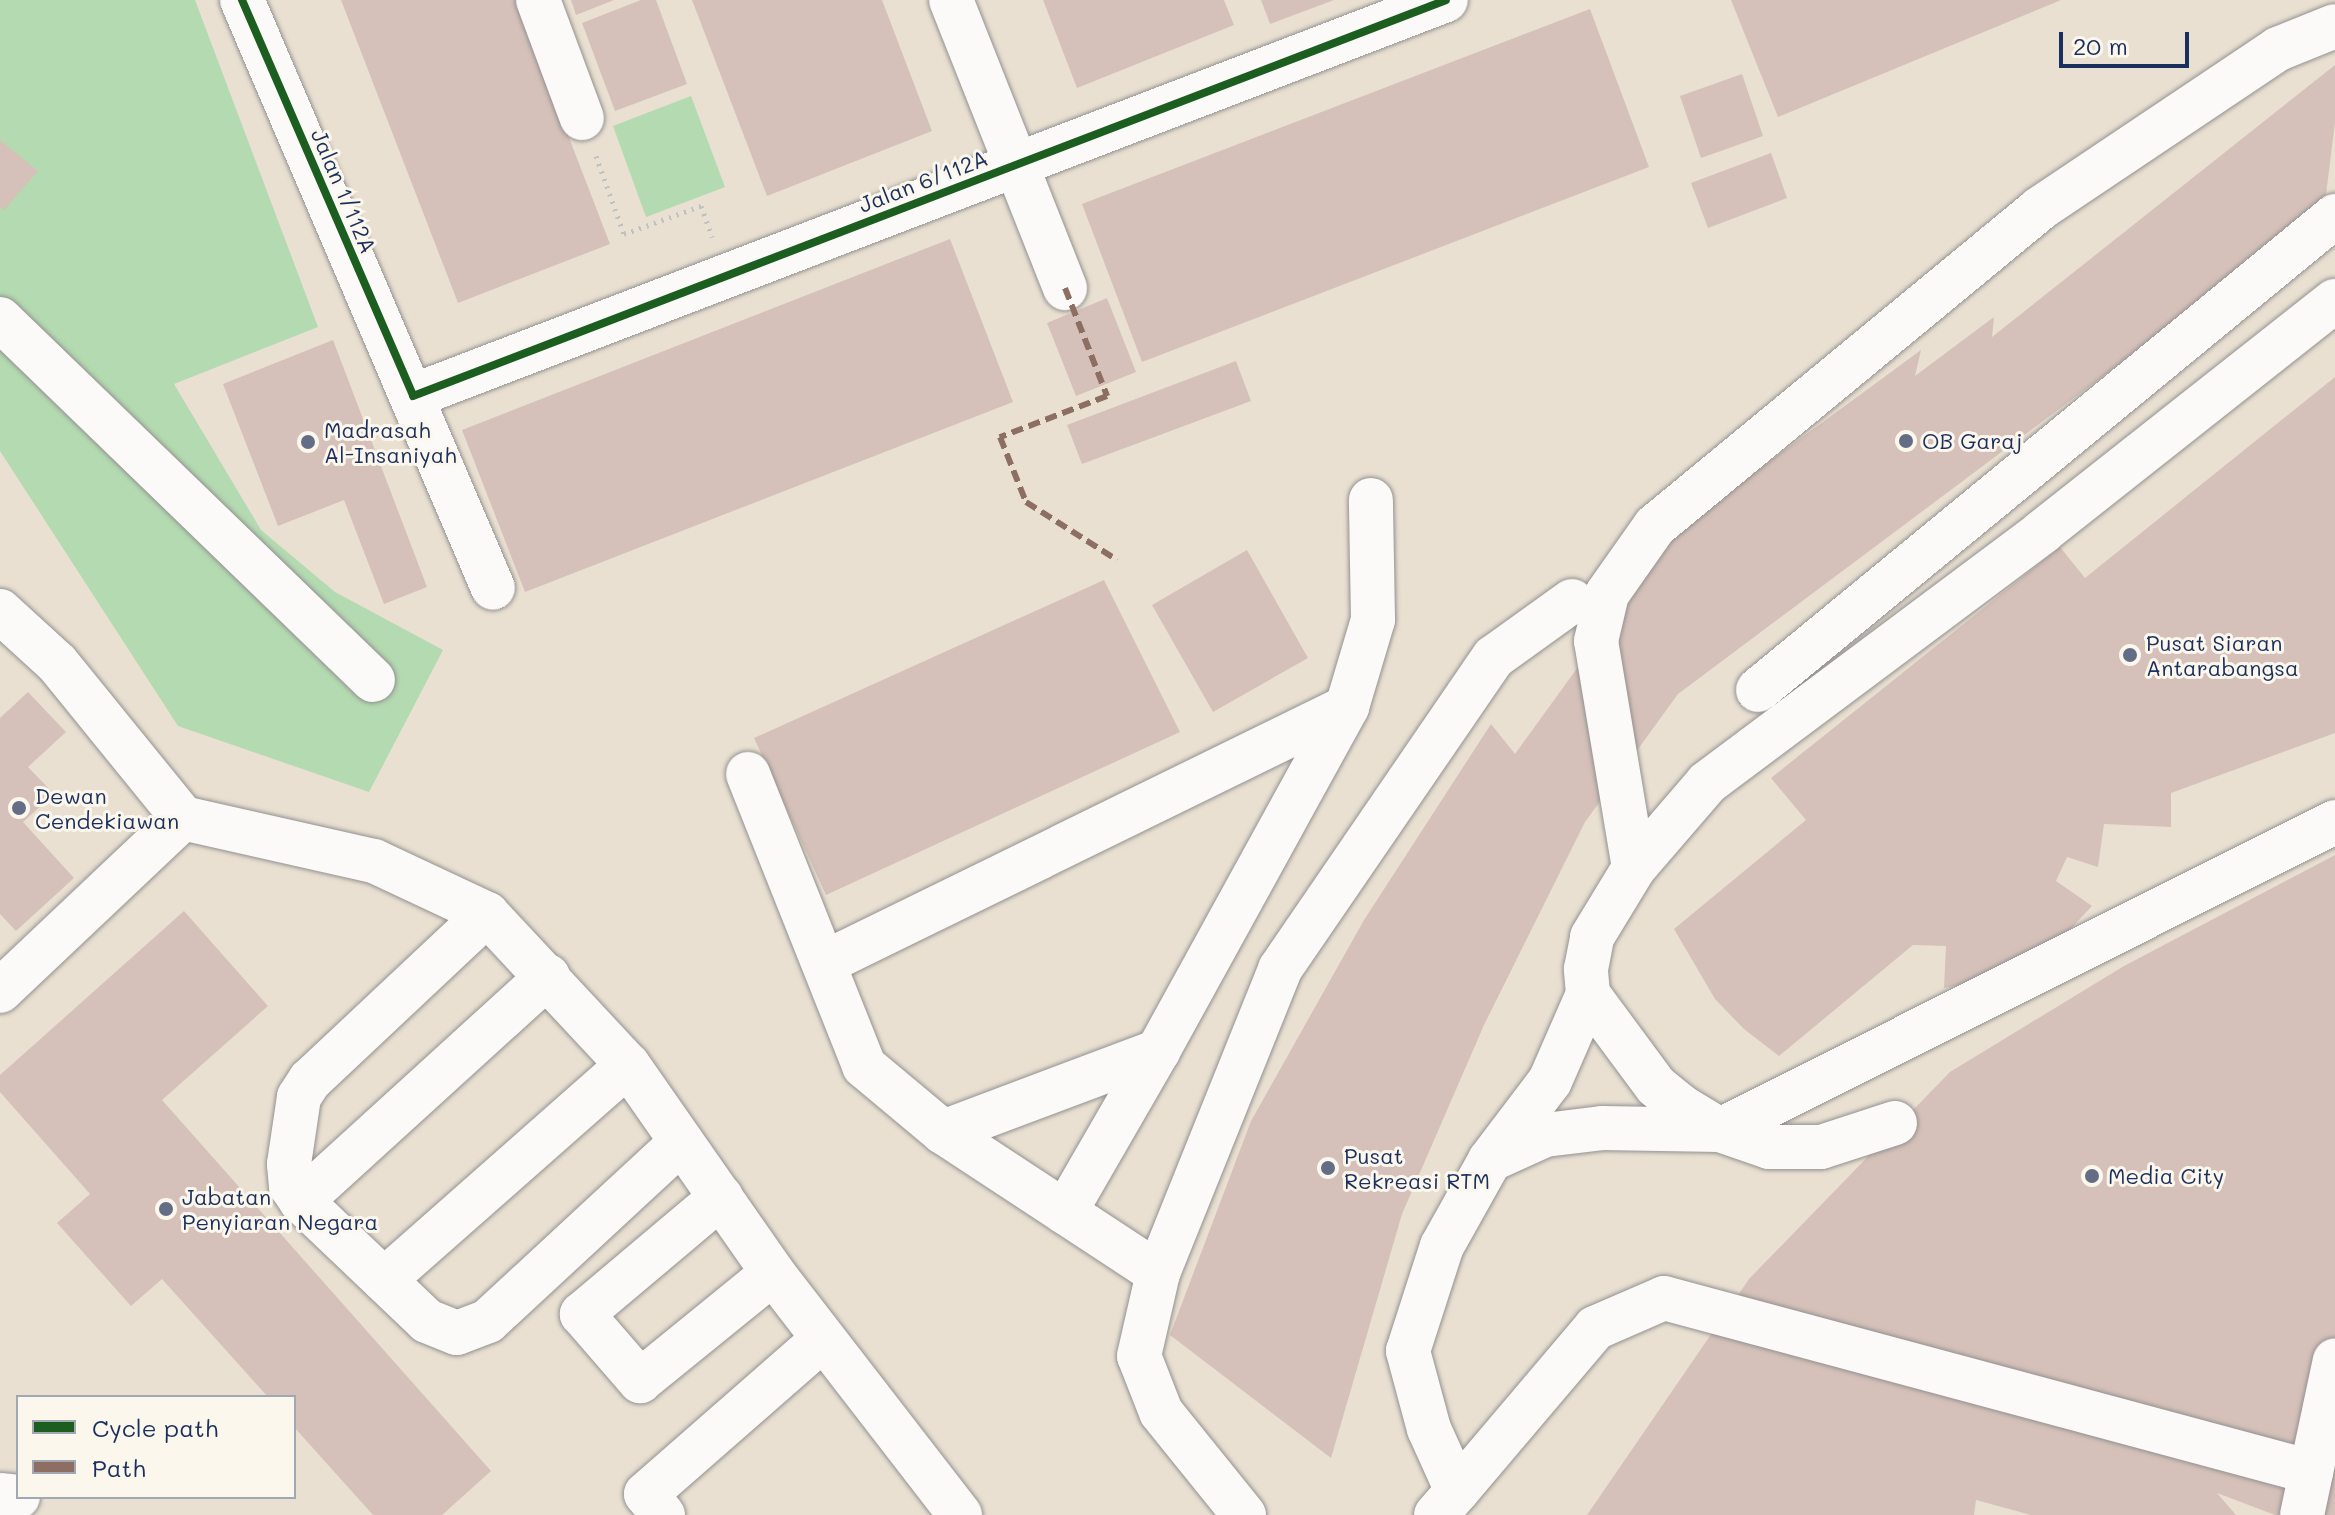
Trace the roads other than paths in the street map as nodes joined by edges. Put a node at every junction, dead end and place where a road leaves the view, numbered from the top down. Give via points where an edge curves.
1 (242, 0) edge
2 (538, 0) edge
3 (951, 0) edge
4 (1446, 0) edge
5 (2335, 26) edge
6 (582, 118) road end
7 (1016, 164) junction
8 (2335, 216) edge
9 (1065, 288) dead end
10 (2335, 301) edge
11 (0, 319) edge
12 (413, 396) junction
13 (1371, 500) dead end
14 (493, 588) dead end
15 (1572, 601) dead end
16 (0, 611) edge
17 (373, 680) dead end
18 (1758, 690) dead end
19 (1347, 707) junction
20 (748, 774) dead end
21 (183, 818) junction
22 (2335, 822) edge
23 (1634, 868) junction
24 (487, 914) junction
25 (826, 962) junction
26 (548, 976) junction
27 (0, 991) edge
28 (1588, 994) junction
29 (1158, 1051) junction
30 (628, 1065) junction
31 (1895, 1123) dead end
32 (1720, 1130) junction
33 (943, 1132) junction
34 (681, 1142) junction
35 (1490, 1160) junction
36 (721, 1197) junction
37 (301, 1201) junction
38 (1065, 1212) junction
39 (773, 1273) junction
40 (1158, 1273) junction
41 (384, 1280) junction
42 (823, 1339) junction
43 (2335, 1360) edge
44 (2311, 1472) junction
45 (1447, 1503) edge
46 (663, 1515) edge
47 (960, 1515) edge
48 (1244, 1515) edge
49 (2302, 1515) edge

1 - 12 street, Jalan 1/112A
2 - 6 street
3 - 7 street
4 - 7 street, Jalan 6/112A
5 - 23 street via 2278,49 2039,209 1655,526 1607,594 1596,641
7 - 9 street
7 - 12 street, Jalan 6/112A
8 - 18 street
10 - 23 street via 2042,532 1749,748 1707,783
11 - 17 street
12 - 14 street, Jalan 1/112A
13 - 19 street via 1373,620
15 - 40 street via 1494,657 1280,969
16 - 21 street via 57,663
19 - 25 street
19 - 29 street
20 - 25 street
21 - 24 street via 374,861
21 - 27 street
22 - 32 street
23 - 28 street via 1592,937
24 - 26 street
24 - 37 street via 304,1089 289,1164 291,1186
25 - 33 street via 864,1066
26 - 30 street
26 - 37 street
28 - 32 street via 1656,1086
28 - 35 street via 1550,1081
29 - 33 street
29 - 38 street
30 - 34 street
30 - 41 street
31 - 32 street via 1821,1147 1769,1147
32 - 35 street via 1545,1135
33 - 38 street
34 - 36 street
34 - 41 street via 488,1321 457,1333 427,1321
35 - 45 street via 1442,1246 1408,1351
36 - 39 street
36 - 39 street via 582,1314 640,1381
37 - 41 street
38 - 40 street
39 - 42 street
40 - 48 street via 1139,1356 1161,1412
42 - 46 street via 646,1494
42 - 47 street
43 - 44 street
44 - 45 street via 1664,1298 1595,1328
44 - 49 street

